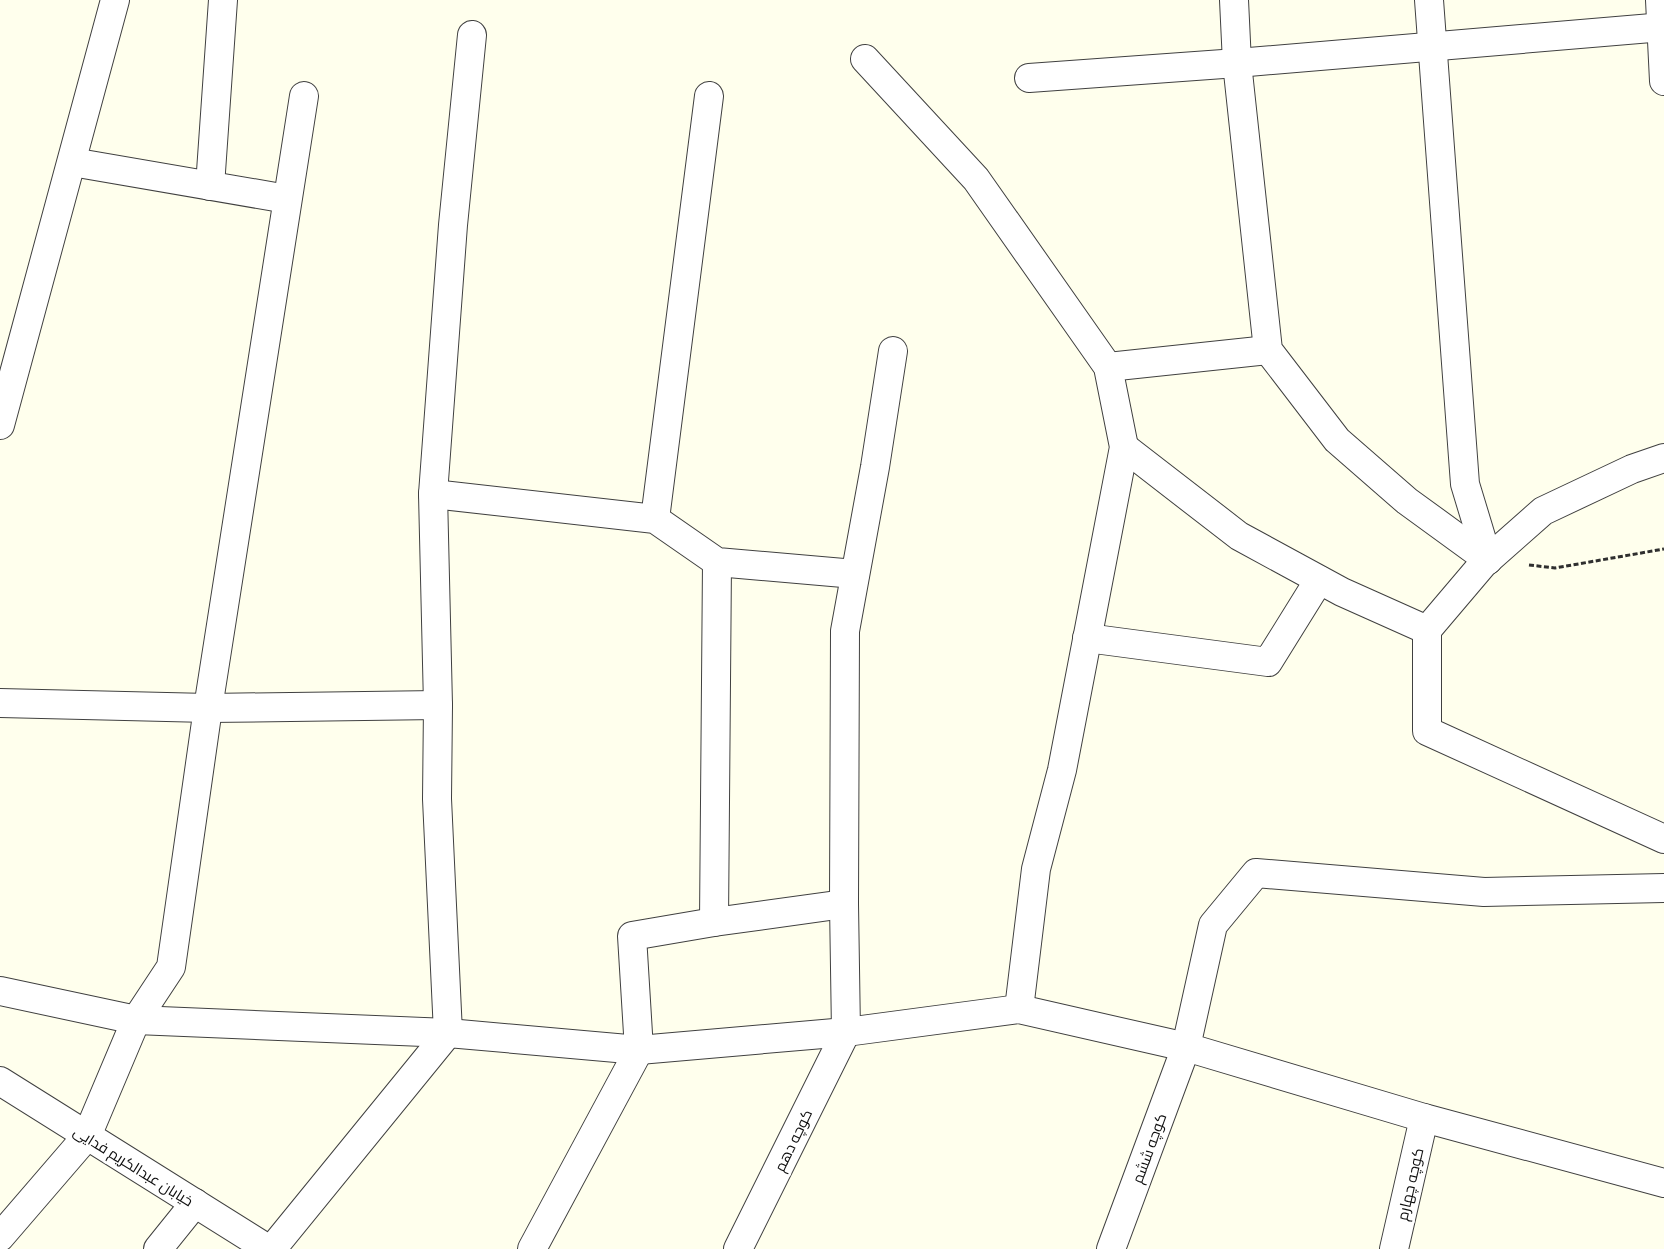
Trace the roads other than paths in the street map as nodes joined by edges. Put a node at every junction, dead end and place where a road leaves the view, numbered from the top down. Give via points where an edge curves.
1 (115, 0) edge
2 (223, 0) edge
3 (1234, 0) edge
4 (1429, 0) edge
5 (1660, 0) edge
6 (1662, 27) edge
7 (472, 35) dead end
8 (1432, 47) junction
9 (865, 59) dead end
10 (1237, 64) junction
11 (1029, 78) dead end
12 (1664, 81) edge
13 (304, 96) dead end
14 (709, 96) dead end
15 (72, 162) junction
16 (210, 186) junction
17 (287, 200) junction
18 (1268, 350) junction
19 (893, 351) dead end
20 (1108, 367) junction
21 (0, 425) edge
22 (1124, 447) junction
23 (1664, 458) edge
24 (433, 494) junction
25 (654, 519) junction
26 (1488, 560) junction
27 (717, 562) junction
28 (855, 574) junction
29 (1319, 580) junction
30 (1427, 630) junction
31 (1087, 638) junction
32 (0, 703) edge
33 (438, 705) junction
34 (208, 708) junction
35 (1664, 838) edge
36 (1664, 888) edge
37 (844, 904) junction
38 (714, 922) junction
39 (0, 991) edge
40 (1019, 1009) junction
41 (136, 1020) junction
42 (846, 1032) junction
43 (448, 1033) junction
44 (1186, 1047) junction
45 (639, 1050) junction
46 (0, 1082) edge
47 (1424, 1118) junction
48 (87, 1136) junction
49 (1664, 1184) edge
50 (195, 1203) junction
51 (0, 1237) edge
52 (158, 1249) edge
53 (270, 1249) edge
54 (532, 1249) edge
55 (738, 1249) edge
56 (1110, 1249) edge
57 (1394, 1249) edge

1 - 15 street
2 - 16 street
3 - 10 street
4 - 8 street
5 - 6 street
6 - 8 street
6 - 12 street
7 - 24 street
8 - 10 street
8 - 26 street via 1465,484
9 - 20 street via 976,179
10 - 11 street
10 - 18 street
13 - 17 street
14 - 25 street
15 - 16 street
15 - 21 street
16 - 17 street
17 - 34 street
18 - 20 street
18 - 26 street via 1337,440 1407,501
19 - 28 street
20 - 22 street
22 - 29 street via 1239,536
22 - 31 street
23 - 26 street via 1632,469 1543,511
24 - 25 street
24 - 33 street
25 - 27 street
26 - 30 street
27 - 28 street
27 - 38 street
28 - 37 street via 845,631
29 - 30 street
29 - 31 street via 1268,662
30 - 35 street via 1426,731
31 - 40 street via 1062,770 1036,869
32 - 34 street
33 - 34 street
33 - 43 street via 437,799
34 - 41 street via 171,968
36 - 44 street, کوچه ششم via 1484,892 1256,873 1213,925
37 - 38 street
37 - 42 street
38 - 45 street via 632,936
39 - 41 street
40 - 42 street
40 - 44 street
41 - 43 street
41 - 48 street
42 - 45 street
42 - 55 street, کوچه دهم
43 - 45 street
43 - 53 street
44 - 47 street
44 - 56 street, کوچه ششم
45 - 54 street
46 - 48 street, خیابان عبدالکریم فدایی
47 - 49 street
47 - 57 street, کوچه چهارم
48 - 50 street, خیابان عبدالکریم فدایی
48 - 51 street
50 - 52 street
50 - 53 street, خیابان عبدالکریم فدایی

